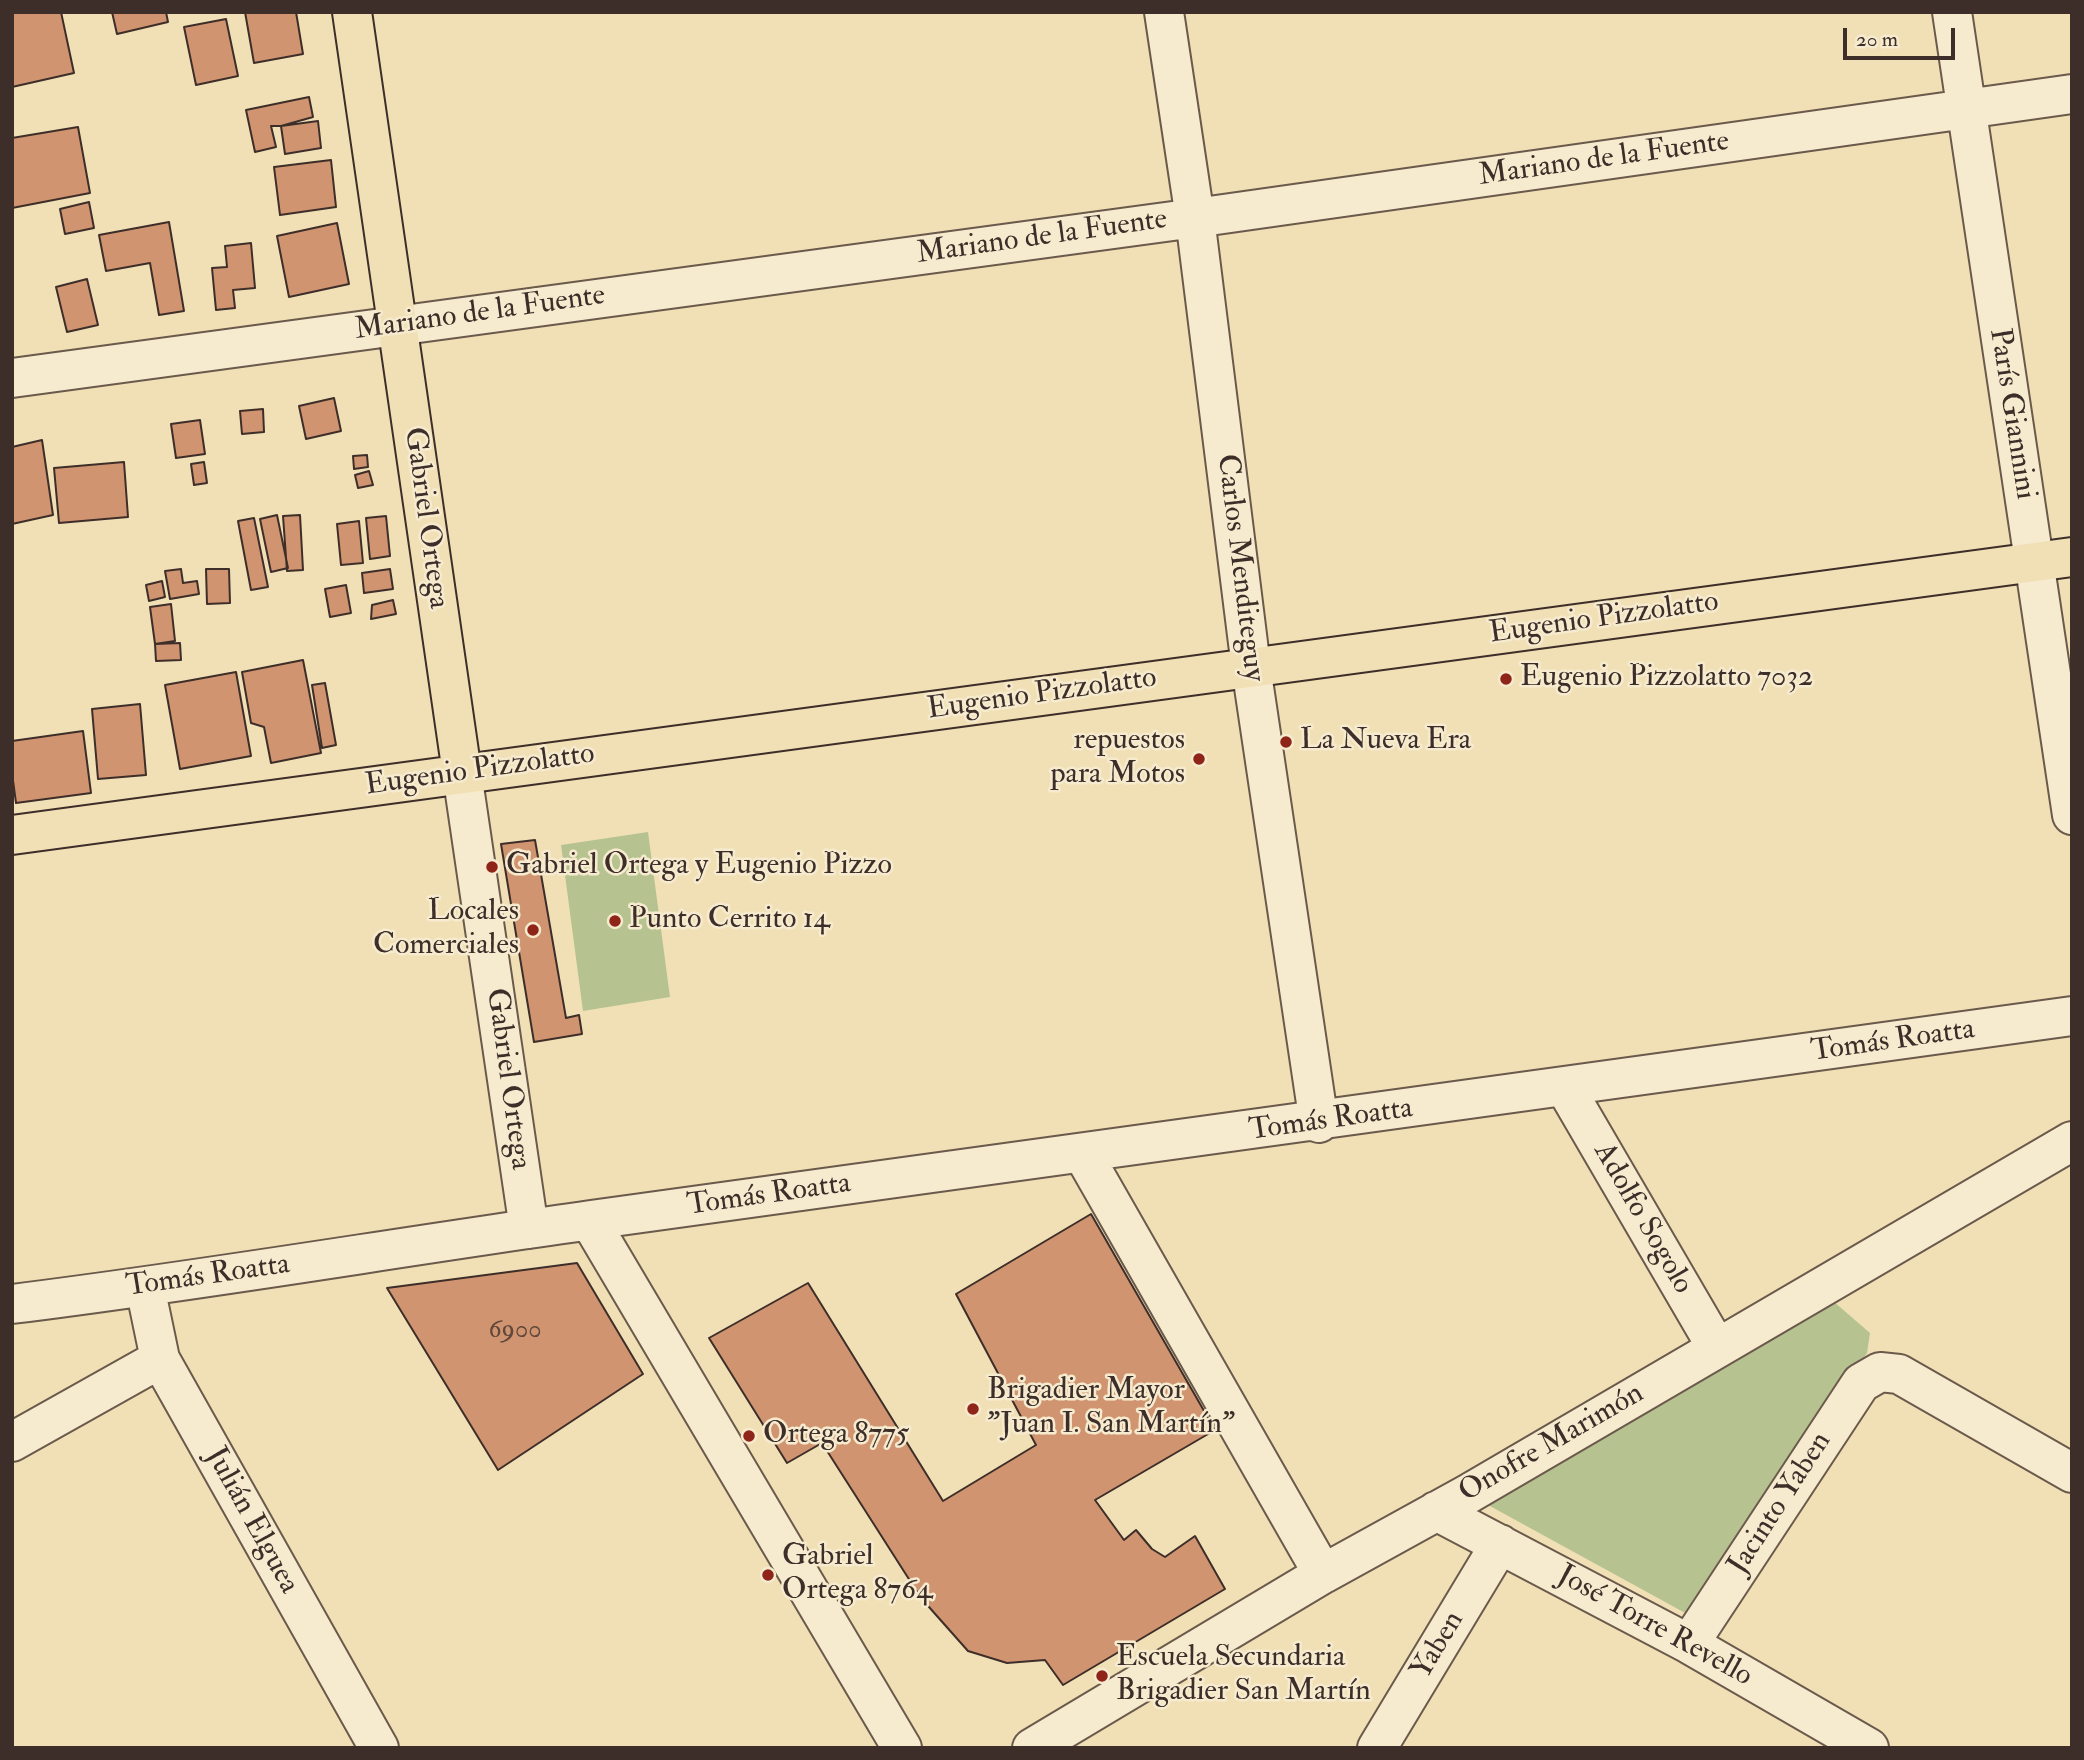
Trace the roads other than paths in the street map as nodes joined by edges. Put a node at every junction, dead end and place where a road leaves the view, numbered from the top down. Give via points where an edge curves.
1 (352, 12) edge
2 (1164, 12) edge
3 (1952, 12) edge
4 (2072, 94) edge
5 (1965, 109) junction
6 (1195, 218) junction
7 (397, 325) junction
8 (12, 378) edge
9 (2072, 557) edge
10 (2033, 562) junction
11 (1251, 667) junction
12 (462, 773) junction
13 (2072, 815) edge
14 (12, 835) edge
15 (2072, 1016) edge
16 (1566, 1089) junction
17 (1319, 1122) junction
18 (2072, 1141) edge
19 (1083, 1154) junction
20 (590, 1221) junction
21 (528, 1229) junction
22 (145, 1287) junction
23 (12, 1304) edge
24 (1717, 1348) junction
25 (160, 1359) junction
26 (12, 1442) edge
27 (2072, 1473) edge
28 (1436, 1511) junction
29 (1500, 1544) junction
30 (1323, 1574) junction
31 (1689, 1644) junction
32 (379, 1748) edge
33 (902, 1748) edge
34 (1032, 1748) edge
35 (1377, 1748) edge
36 (1869, 1748) edge

1 - 7 main road, Gabriel Ortega
2 - 6 street, Carlos Menditeguy
3 - 5 street, París Giannini
4 - 5 street, Mariano de la Fuente
5 - 6 street, Mariano de la Fuente
5 - 10 street, París Giannini
6 - 7 street, Mariano de la Fuente
6 - 11 street, Carlos Menditeguy
7 - 8 street, Mariano de la Fuente
7 - 12 main road, Gabriel Ortega
9 - 10 main road, Eugenio Pizzolatto
10 - 11 main road, Eugenio Pizzolatto
10 - 13 street, París Giannini
11 - 12 main road, Eugenio Pizzolatto
11 - 17 street, Carlos Menditeguy
12 - 14 main road, Eugenio Pizzolatto
12 - 21 street, Gabriel Ortega
15 - 16 street, Tomás Roatta
16 - 17 street, Tomás Roatta
16 - 24 street, Adolfo Sogolo
17 - 19 street, Tomás Roatta
18 - 24 street, Onofre Marimón
19 - 20 street, Tomás Roatta
19 - 30 street
20 - 21 street
20 - 33 street
21 - 22 street, Tomás Roatta
22 - 23 street, Tomás Roatta
22 - 25 street, Julián Elguea
24 - 28 street, Onofre Marimón
25 - 26 street
25 - 32 street, Julián Elguea
27 - 31 street, Jacinto Yaben via 1899,1374 1880,1372 1861,1383
28 - 29 street, José Torre Revello
28 - 30 street, Onofre Marimón
29 - 31 street, José Torre Revello
29 - 35 street, Yaben
30 - 34 street, Onofre Marimón
31 - 36 street, José Torre Revello

